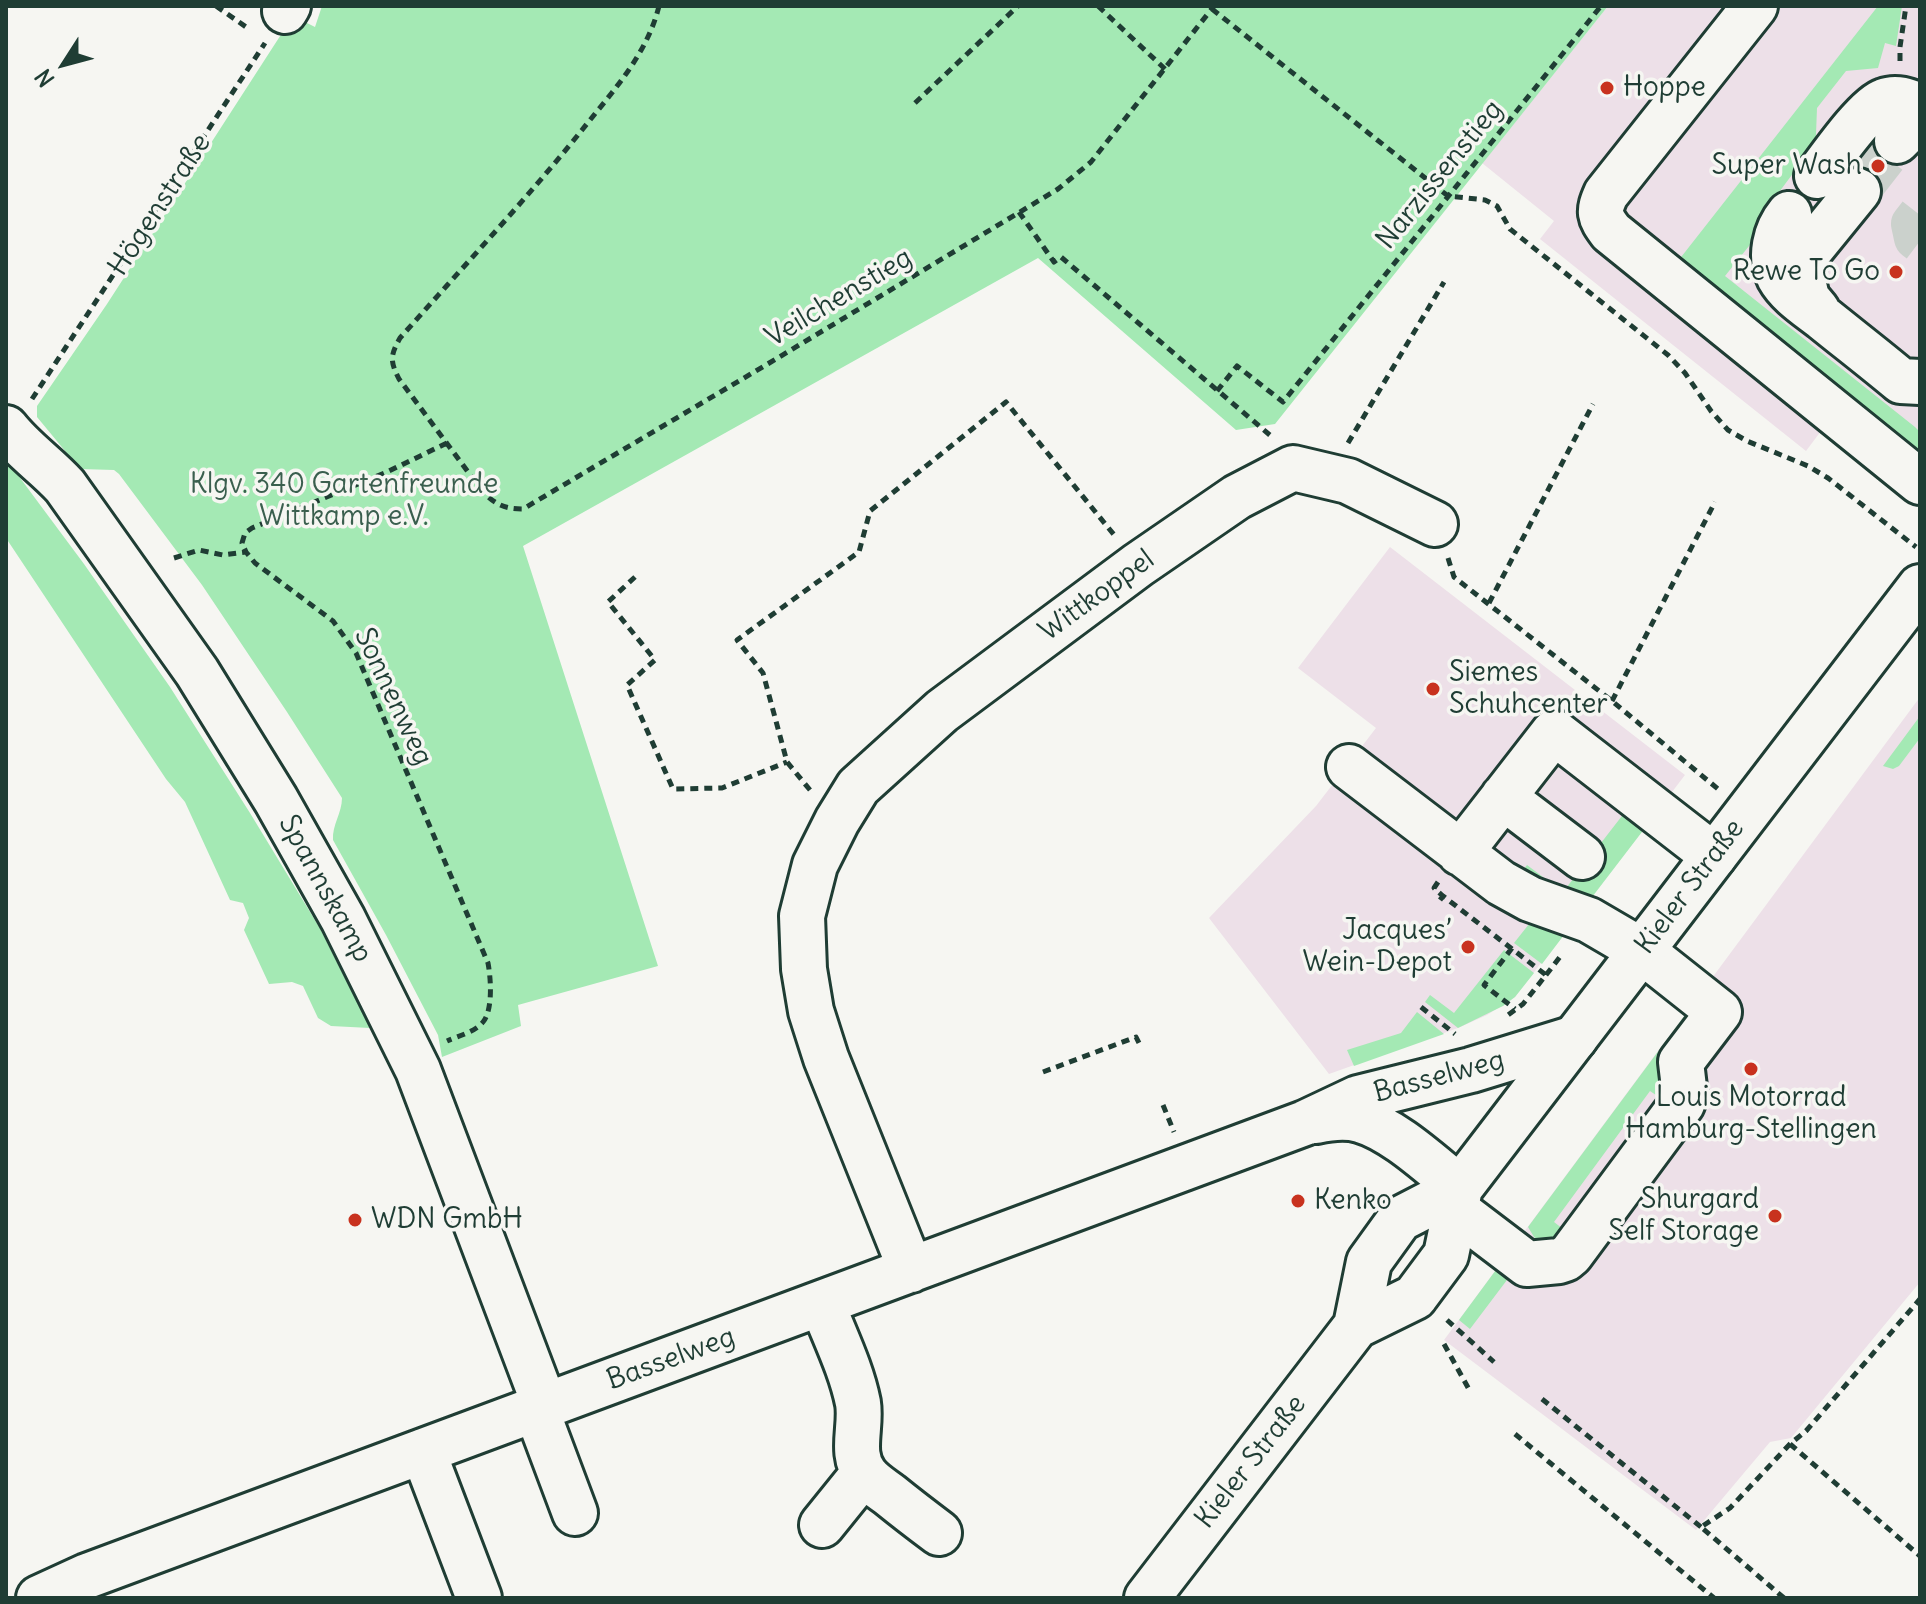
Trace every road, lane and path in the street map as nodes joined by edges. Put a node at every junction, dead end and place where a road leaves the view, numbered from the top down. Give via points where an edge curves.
1 (216, 6) edge
2 (659, 6) edge
3 (1018, 6) edge
4 (1098, 6) edge
5 (1601, 6) edge
6 (1755, 6) edge
7 (1906, 6) edge
8 (1213, 7) edge
9 (280, 20) edge
10 (1900, 47) dead end
11 (1165, 69) junction
12 (915, 103) dead end
13 (1912, 123) edge
14 (1817, 176) dead end
15 (1858, 191) tunnel mouth
16 (1448, 196) junction
17 (1019, 212) junction
18 (1789, 214) dead end
19 (1444, 282) dead end
20 (1823, 318) junction
21 (1920, 382) edge
22 (1217, 391) junction
23 (1593, 404) dead end
24 (18, 415) edge
25 (447, 443) junction
26 (1293, 468) junction
27 (1336, 478) junction
28 (1920, 482) edge
29 (1715, 502) dead end
30 (1435, 524) joint
31 (1920, 550) edge
32 (246, 552) junction
33 (174, 558) dead end
34 (1138, 565) junction
35 (635, 577) dead end
36 (1920, 587) edge
37 (1489, 603) junction
38 (1612, 701) junction
39 (787, 762) junction
40 (1349, 767) dead end
41 (1503, 797) junction
42 (1747, 813) junction
43 (837, 821) junction
44 (1460, 853) junction
45 (1714, 856) junction
46 (1582, 857) dead end
47 (1440, 900) dead end
48 (1512, 948) junction
49 (1642, 951) junction
50 (1421, 1007) dead end
51 (1515, 1009) junction
52 (1504, 1017) dead end
53 (1575, 1038) junction
54 (1465, 1042) dead end
55 (1139, 1043) dead end
56 (412, 1056) junction
57 (1043, 1072) dead end
58 (1305, 1123) junction
59 (1458, 1199) junction
60 (911, 1270) junction
61 (1417, 1294) junction
62 (1920, 1299) edge
63 (822, 1303) junction
64 (1356, 1326) junction
65 (1444, 1344) dead end
66 (1494, 1362) dead end
67 (1471, 1393) dead end
68 (1542, 1399) dead end
69 (541, 1407) junction
70 (1515, 1434) dead end
71 (1790, 1444) junction
72 (423, 1451) junction
73 (864, 1473) junction
74 (575, 1513) dead end
75 (822, 1525) dead end
76 (1701, 1527) junction
77 (939, 1533) dead end
78 (1920, 1556) edge
79 (93, 1587) edge
80 (39, 1598) edge
81 (479, 1598) edge
82 (1147, 1598) edge
83 (1714, 1598) edge
84 (1784, 1598) edge

1 - 9 path
2 - 25 path via 642,51 622,80 392,351 391,364 399,379
3 - 12 path
4 - 11 path
5 - 16 path, Narzissenstieg
6 - 28 street via 1606,194 1601,219
7 - 10 path
8 - 11 path, Veilchenstieg
8 - 16 path
9 - 24 path, Högenstraße
11 - 17 path, Veilchenstieg via 1091,162
13 - 14 street via 1901,98 1882,101
15 - 20 street via 1806,255 1802,276 1807,298
16 - 22 path, Narzissenstieg via 1283,402 1237,366
16 - 31 path via 1497,206 1510,229 1668,355 1728,430 1828,478
17 - 22 path via 1054,262 1061,257
17 - 25 path, Veilchenstieg via 523,509 495,504
18 - 20 street via 1776,237 1779,277
19 - 27 path via 1343,452
20 - 21 street via 1901,381
22 - 26 path via 1290,453
23 - 37 path
24 - 56 street, Spannskamp via 16,441 65,486 197,672 276,800
25 - 32 path via 252,528 242,543
26 - 27 street
26 - 34 street, Wittkoppel via 1237,497
27 - 30 street
29 - 38 path
30 - 37 path via 1454,577
32 - 33 path via 199,550
32 - 56 path, Sonnenweg via 333,621 356,653 488,963 491,980 483,1022
34 - 39 path via 1006,402 870,511 859,552 737,640 763,673
34 - 43 street, Wittkoppel via 942,711 858,787
35 - 39 path via 608,602 655,660 627,685 673,789 722,788
36 - 42 street, Kieler Straße
37 - 38 path
38 - 42 path
39 - 43 path
40 - 44 street
41 - 44 street
41 - 45 street via 1554,732
41 - 46 street
42 - 45 street, Kieler Straße
43 - 60 street, Wittkoppel via 815,865 802,916 804,969 826,1058
44 - 49 street via 1515,892 1589,920
45 - 49 street, Kieler Straße
47 - 48 path via 1443,896
48 - 51 path via 1484,985
48 - 51 path via 1546,975
49 - 53 street, Kieler Straße
49 - 59 street, Basselweg via 1719,1012 1681,1062 1682,1104 1571,1254 1527,1264
50 - 54 path
51 - 52 path
53 - 58 street, Basselweg via 1358,1098
53 - 59 street, Kieler Straße
55 - 57 path via 1136,1037
56 - 69 street, Spannskamp
58 - 59 street, Basselweg via 1343,1118 1371,1124 1402,1143
58 - 60 street, Basselweg
59 - 61 street, Kieler Straße via 1446,1255
59 - 64 street, Kieler Straße via 1400,1219 1369,1262
60 - 63 street, Basselweg
61 - 64 street, Kieler Straße
61 - 66 path
62 - 71 path
63 - 69 street, Basselweg
63 - 73 street via 853,1384 857,1456
64 - 82 street, Kieler Straße
65 - 67 path
68 - 76 path
69 - 72 street, Basselweg
69 - 74 street, Spannskamp
70 - 83 path
71 - 76 path via 1730,1508
71 - 78 path
72 - 79 street, Basselweg
72 - 81 street
73 - 75 street
73 - 77 street
76 - 84 path
79 - 80 street, Basselweg

